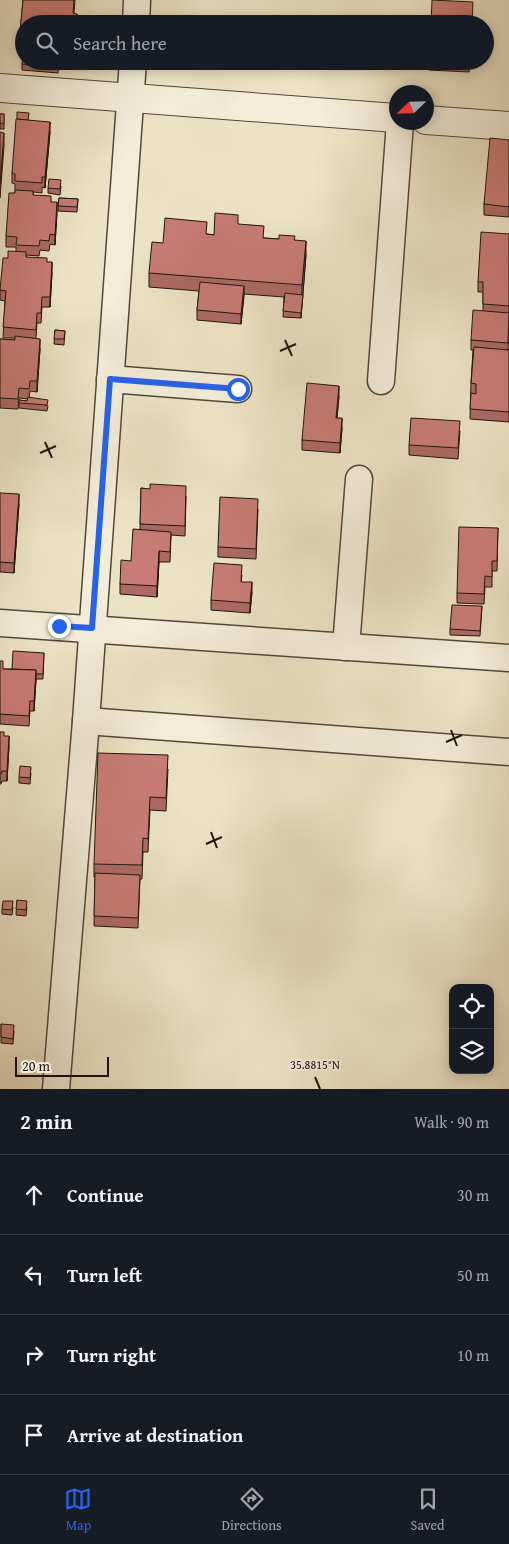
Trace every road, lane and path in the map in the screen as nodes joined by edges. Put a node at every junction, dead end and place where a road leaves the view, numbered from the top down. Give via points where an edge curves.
1 (137, 0) edge
2 (136, 15) edge
3 (132, 70) edge
4 (0, 88) edge
5 (130, 98) junction
6 (389, 117) edge
7 (434, 121) edge
8 (509, 126) edge
9 (399, 130) edge
10 (110, 379) junction
11 (381, 381) dead end
12 (238, 389) dead end
13 (359, 479) dead end
14 (0, 623) edge
15 (92, 628) junction
16 (346, 647) junction
17 (509, 658) edge
18 (86, 721) junction
19 (509, 752) edge
20 (56, 1089) edge

1 - 2 street
3 - 5 street
4 - 5 street
5 - 6 street
5 - 10 street
7 - 8 street
9 - 11 street
10 - 12 street
10 - 15 street
13 - 16 street
14 - 15 street
15 - 16 street
15 - 18 street
16 - 17 street
18 - 19 street
18 - 20 street

